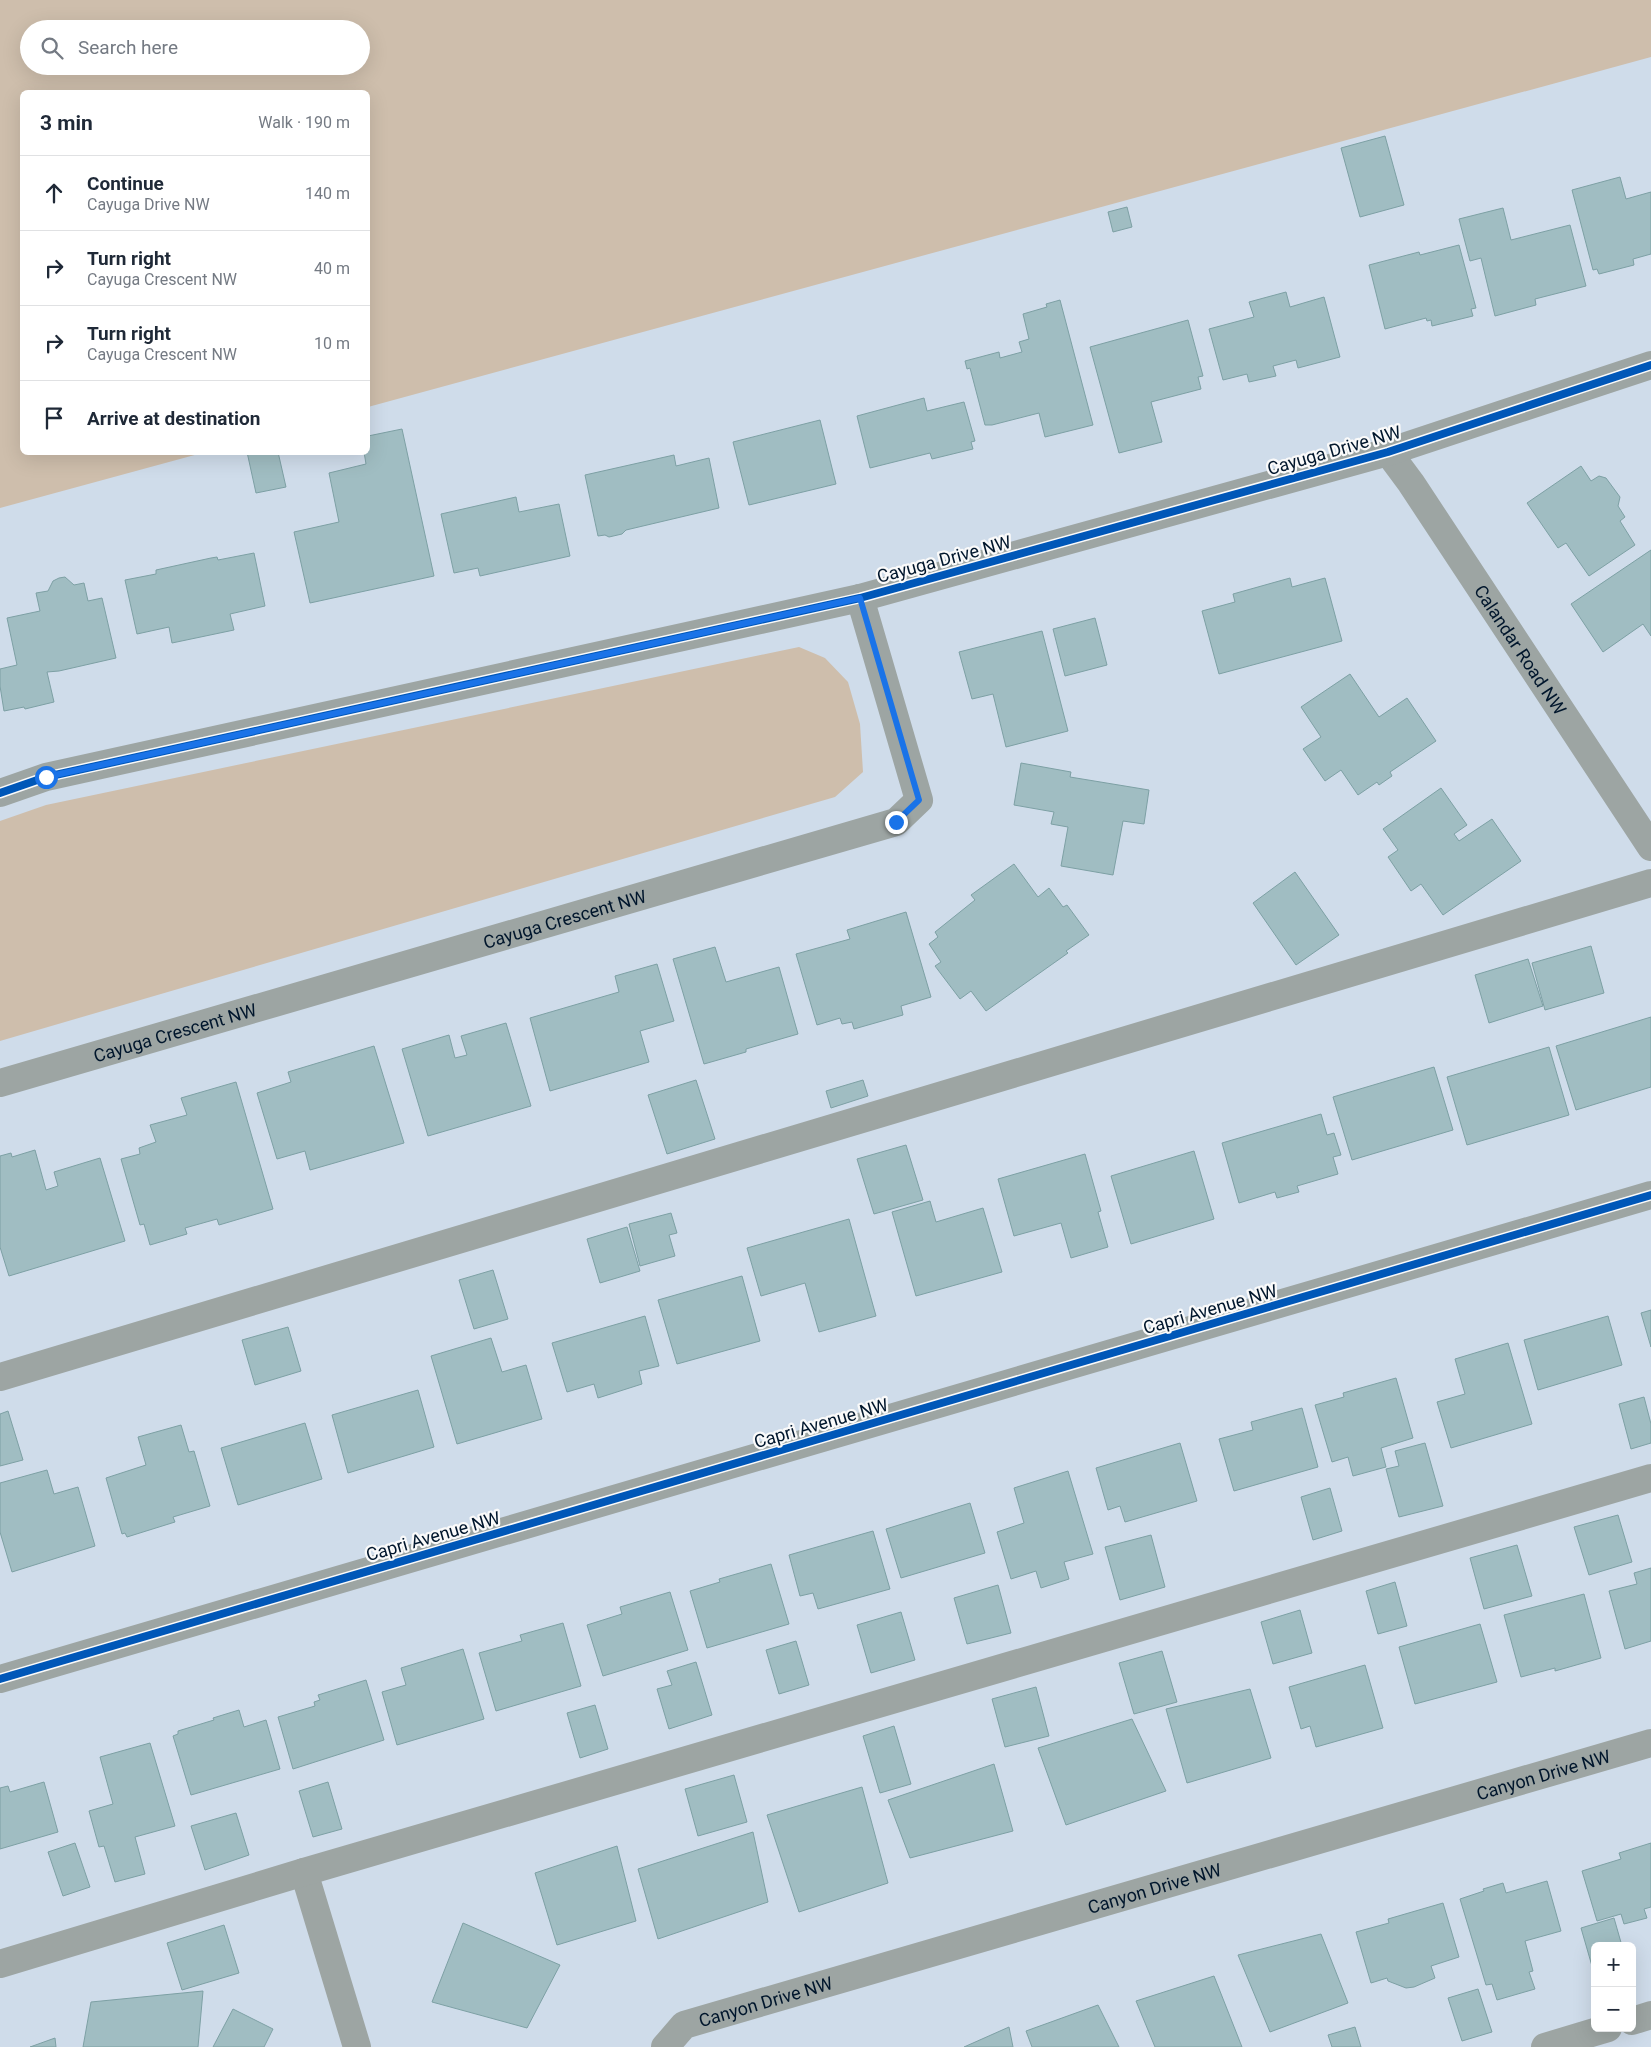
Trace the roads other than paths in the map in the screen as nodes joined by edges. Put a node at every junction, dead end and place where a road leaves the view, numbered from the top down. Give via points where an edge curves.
1 (1651, 365) edge
2 (1388, 452) junction
3 (860, 598) junction
4 (0, 792) edge
5 (1651, 847) edge
6 (1651, 883) edge
7 (0, 1083) edge
8 (1651, 1196) edge
9 (0, 1377) edge
10 (1651, 1478) edge
11 (0, 1679) edge
12 (1651, 1743) edge
13 (304, 1872) junction
14 (0, 1964) edge
15 (1651, 2015) edge
16 (1636, 2020) edge
17 (1595, 2032) edge
18 (356, 2047) edge
19 (665, 2047) edge
20 (1545, 2047) edge

1 - 2 street, Cayuga Drive NW
2 - 3 street, Cayuga Drive NW
2 - 5 street, Calandar Road NW
3 - 4 street, Cayuga Drive NW via 46,777
3 - 7 street, Cayuga Crescent NW via 919,800 896,822
6 - 9 street
8 - 11 street, Capri Avenue NW
10 - 13 street
12 - 19 street, Canyon Drive NW via 684,2025
13 - 14 street
13 - 18 street
15 - 16 street
17 - 20 street

